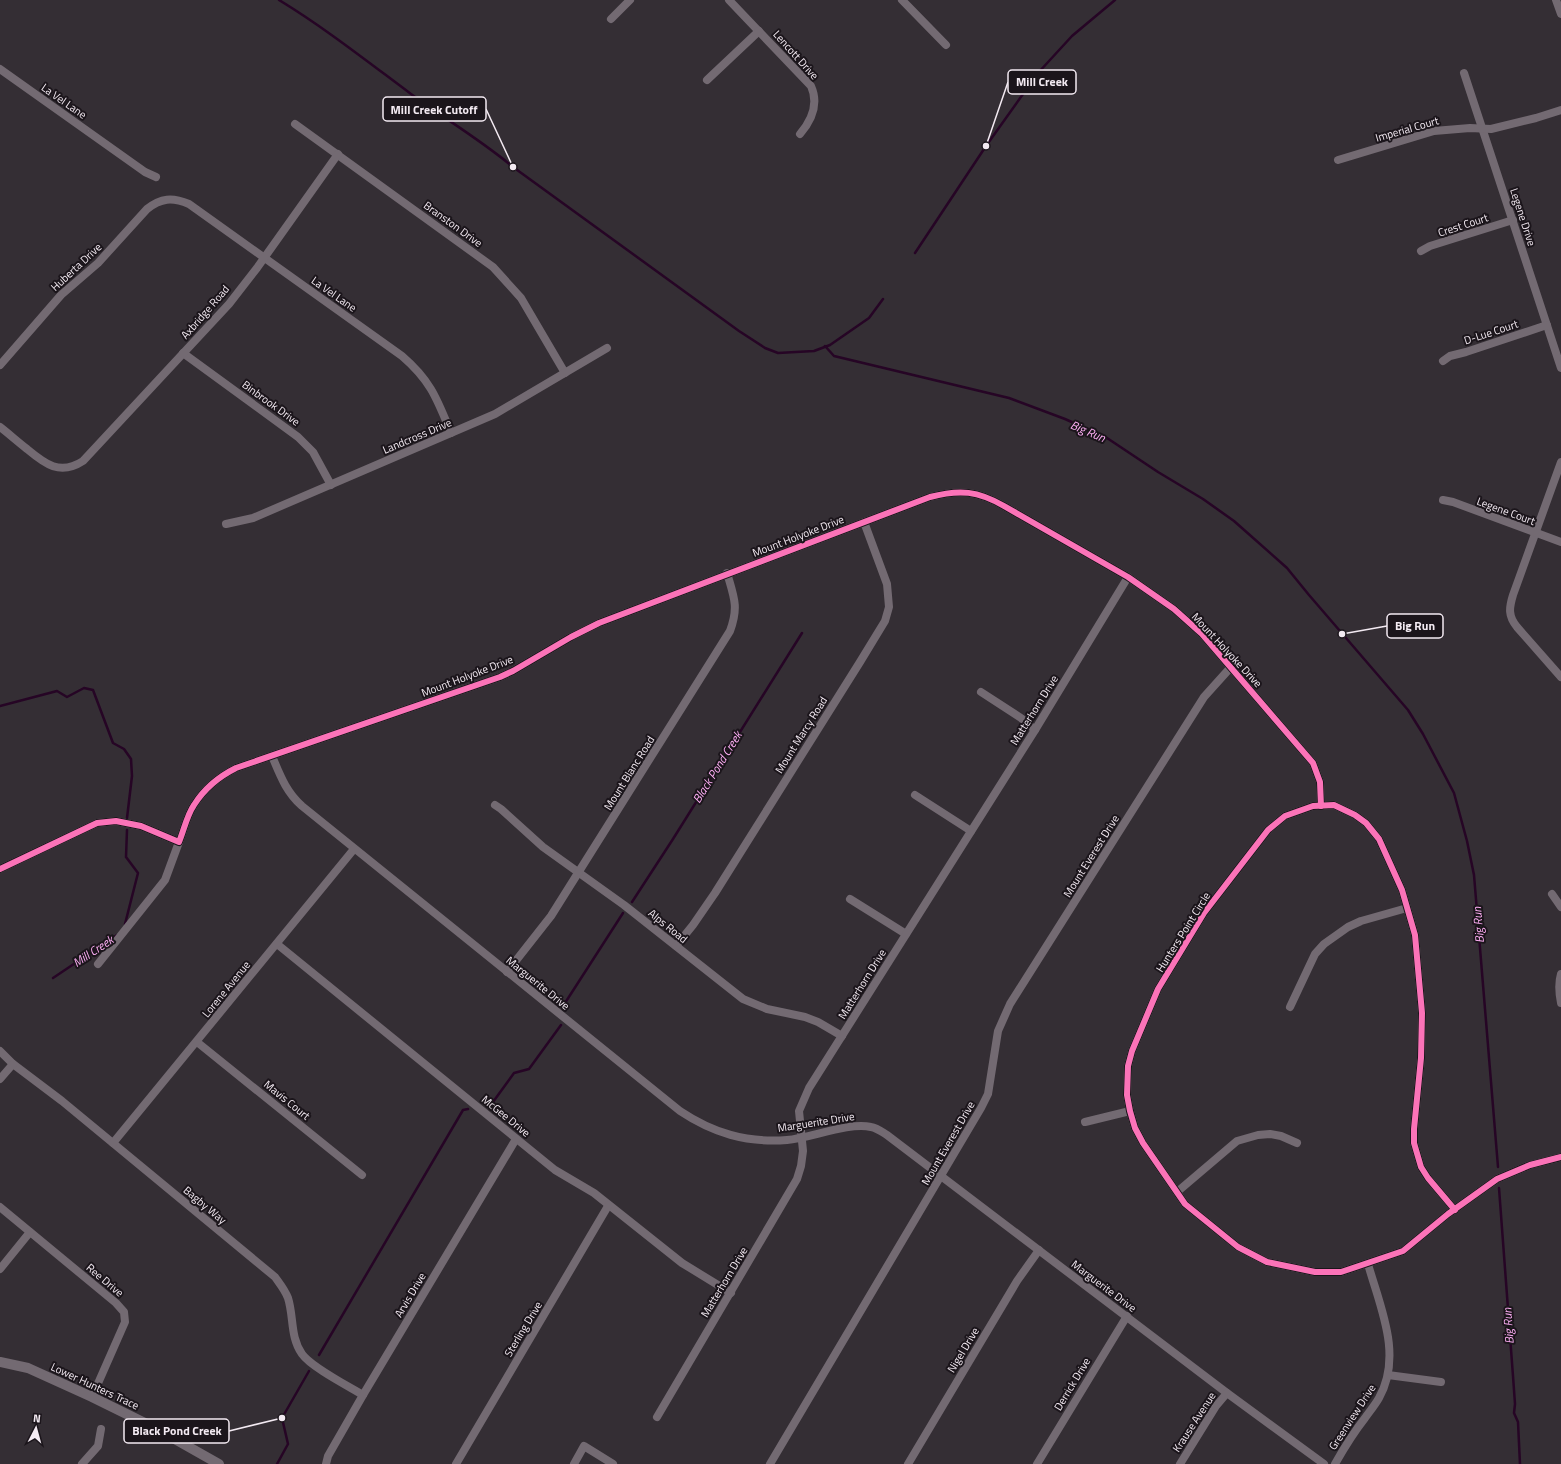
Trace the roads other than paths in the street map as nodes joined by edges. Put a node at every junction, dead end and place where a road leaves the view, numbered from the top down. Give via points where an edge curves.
1 (630, 0) edge
2 (729, 0) edge
3 (902, 0) edge
4 (1556, 0) edge
5 (1561, 14) edge
6 (612, 19) dead end
7 (759, 31) junction
8 (946, 45) dead end
9 (0, 69) edge
10 (1464, 73) dead end
11 (707, 80) dead end
12 (1561, 110) edge
13 (295, 124) dead end
14 (1483, 128) junction
15 (800, 134) dead end
16 (338, 154) junction
17 (1338, 160) dead end
18 (156, 178) dead end
19 (175, 199) joint
20 (1513, 220) junction
21 (1421, 251) dead end
22 (264, 257) junction
23 (1547, 326) junction
24 (607, 348) dead end
25 (183, 353) junction
26 (1443, 361) dead end
27 (0, 365) edge
28 (1561, 368) edge
29 (565, 373) junction
30 (0, 427) edge
31 (451, 433) junction
32 (1561, 462) edge
33 (331, 485) junction
34 (1443, 500) dead end
35 (864, 522) junction
36 (226, 524) dead end
37 (1535, 533) junction
38 (1561, 542) edge
39 (727, 574) junction
40 (1128, 578) junction
41 (1231, 667) junction
42 (1561, 677) edge
43 (981, 692) dead end
44 (1035, 730) junction
45 (272, 756) junction
46 (914, 795) dead end
47 (495, 805) dead end
48 (1321, 806) junction
49 (971, 831) junction
50 (179, 842) junction
51 (354, 849) junction
52 (0, 869) edge
53 (579, 872) junction
54 (1552, 894) dead end
55 (850, 899) dead end
56 (1561, 907) edge
57 (1407, 908) junction
58 (906, 934) junction
59 (276, 944) junction
60 (676, 946) junction
61 (98, 964) dead end
62 (508, 972) junction
63 (1561, 974) edge
64 (1561, 1003) edge
65 (1290, 1007) dead end
66 (842, 1036) junction
67 (197, 1042) junction
68 (0, 1051) edge
69 (13, 1064) junction
70 (0, 1079) edge
71 (1130, 1111) junction
72 (1085, 1122) dead end
73 (801, 1137) junction
74 (516, 1139) junction
75 (113, 1143) junction
76 (1297, 1143) dead end
77 (1561, 1157) edge
78 (362, 1175) dead end
79 (942, 1176) junction
80 (1177, 1192) junction
81 (608, 1206) junction
82 (0, 1207) edge
83 (1455, 1210) junction
84 (30, 1232) junction
85 (1039, 1250) junction
86 (1368, 1264) junction
87 (0, 1269) edge
88 (730, 1293) junction
89 (1127, 1316) junction
90 (0, 1362) edge
91 (1388, 1375) junction
92 (1441, 1382) dead end
93 (1227, 1392) junction
94 (363, 1395) junction
95 (92, 1397) junction
96 (657, 1417) dead end
97 (101, 1429) dead end
98 (82, 1464) edge
99 (219, 1464) edge
100 (326, 1464) edge
101 (456, 1464) edge
102 (574, 1464) edge
103 (613, 1464) edge
104 (770, 1464) edge
105 (908, 1464) edge
106 (1037, 1464) edge
107 (1180, 1464) edge
108 (1324, 1464) edge
109 (1335, 1464) edge

1 - 6 street
2 - 7 street, Lencott Drive
3 - 8 street
4 - 5 street
7 - 11 street
7 - 15 street, Lencott Drive via 806,80 814,92 814,107 806,128
9 - 18 street, La Vel Lane
10 - 14 street, Legene Drive
12 - 14 street, Imperial Court via 1529,120
13 - 16 street, Branston Drive
14 - 17 street, Imperial Court via 1434,131
14 - 20 street, Legene Drive
16 - 22 street, Axbridge Road
16 - 29 street, Branston Drive via 505,279 521,298
19 - 22 street, La Vel Lane via 189,204
19 - 27 street, Huberta Drive via 163,199 147,209 98,263 61,295
20 - 21 street, Crest Court
20 - 23 street, Legene Drive
22 - 25 street, Axbridge Road via 228,304
22 - 31 street, La Vel Lane via 416,368 429,384
23 - 26 street, D-Lue Court via 1450,356
23 - 28 street, Legene Drive
24 - 29 street, Landcross Drive
25 - 30 street, Axbridge Road via 88,457 70,467 46,465
25 - 33 street, Binbrook Drive via 298,437 313,452
29 - 31 street, Landcross Drive via 495,414
31 - 33 street, Landcross Drive
32 - 37 street
33 - 36 street, Landcross Drive via 253,518
34 - 37 street, Legene Court
35 - 39 street, Mount Holyoke Drive
35 - 40 street, Mount Holyoke Drive via 945,493 976,493 1004,506
35 - 60 street, Mount Marcy Road via 887,584 889,607 885,621 715,893
37 - 38 street, Legene Court
37 - 42 street via 1513,595 1510,614 1512,621
39 - 45 street, Mount Holyoke Drive via 599,623 500,677
39 - 53 street, Mount Blanc Road via 736,606 735,620 730,631
40 - 41 street, Mount Holyoke Drive via 1191,623
40 - 44 street, Matterhorn Drive
41 - 48 street, Mount Holyoke Drive via 1313,763 1320,782
41 - 79 street, Mount Everest Drive via 1204,697 1004,1014 997,1035 988,1094
43 - 44 street
44 - 49 street, Matterhorn Drive
45 - 50 street, Mount Holyoke Drive via 236,768 208,788 194,805
45 - 51 street, Marguerite Drive via 285,786 294,799
46 - 49 street
47 - 53 street, Alps Road via 543,847
48 - 57 street, Hunters Point Circle via 1334,805 1345,810 1375,832 1402,890
48 - 71 street, Hunters Point Circle via 1313,806 1285,816 1268,830 1204,913 1158,989 1135,1042 1128,1066 1127,1095
49 - 58 street, Matterhorn Drive
50 - 52 street via 141,826 116,821 97,823
50 - 61 street, Mount Holyoke Drive via 165,880
51 - 59 street, Lorene Avenue
51 - 62 street, Marguerite Drive
53 - 60 street, Alps Road
53 - 62 street, Mount Blanc Road via 551,916
54 - 56 street
55 - 58 street
57 - 65 street via 1361,921 1324,944 1315,954
57 - 83 street, Hunters Point Circle via 1415,935 1422,1013 1414,1143 1419,1161 1428,1178
58 - 66 street, Matterhorn Drive
59 - 67 street, Lorene Avenue
59 - 74 street, McGee Drive
60 - 66 street, Alps Road via 749,1003 767,1010 805,1017
62 - 73 street, Marguerite Drive via 695,1121 725,1134 747,1139 766,1141
63 - 64 street
66 - 73 street, Matterhorn Drive via 803,1101 799,1118
67 - 75 street, Lorene Avenue
67 - 78 street, Mavis Court
68 - 69 street, Bagby Way
69 - 70 street
69 - 75 street, Bagby Way
71 - 72 street
71 - 80 street, Hunters Point Circle via 1143,1143
73 - 79 street, Marguerite Drive via 851,1127 871,1127 888,1135
73 - 88 street, Matterhorn Drive via 803,1151 797,1179
74 - 81 street, McGee Drive via 556,1170 594,1193
74 - 94 street, Arvis Drive
75 - 94 street, Bagby Way via 275,1278 288,1300 294,1337 302,1355 315,1366
76 - 80 street via 1270,1134 1258,1134 1242,1139 1233,1143
77 - 83 street, Hunters Point Circle via 1530,1165 1496,1179
79 - 85 street, Marguerite Drive
79 - 104 street, Mount Everest Drive
80 - 86 street, Hunters Point Circle via 1185,1204 1238,1247 1267,1262 1315,1272 1341,1272
81 - 88 street, McGee Drive via 682,1263
81 - 101 street, Sterling Drive
82 - 84 street, Ree Drive
83 - 86 street, Hunters Point Circle via 1403,1251
84 - 87 street
84 - 95 street, Ree Drive via 116,1302 124,1312 125,1322
85 - 89 street, Marguerite Drive
85 - 105 street, Nigel Drive via 1017,1281
86 - 91 street, Greenview Drive via 1388,1333
88 - 96 street, Matterhorn Drive
89 - 93 street, Marguerite Drive
89 - 106 street, Derrick Drive
90 - 95 street, Lower Hunters Trace via 28,1368
91 - 92 street
91 - 109 street, Greenview Drive via 1379,1399
93 - 107 street, Krause Avenue
93 - 108 street, Marguerite Drive
94 - 100 street, Arvis Drive via 328,1456
95 - 99 street, Lower Hunters Trace via 157,1429
97 - 98 street via 98,1446
102 - 103 street via 584,1446

